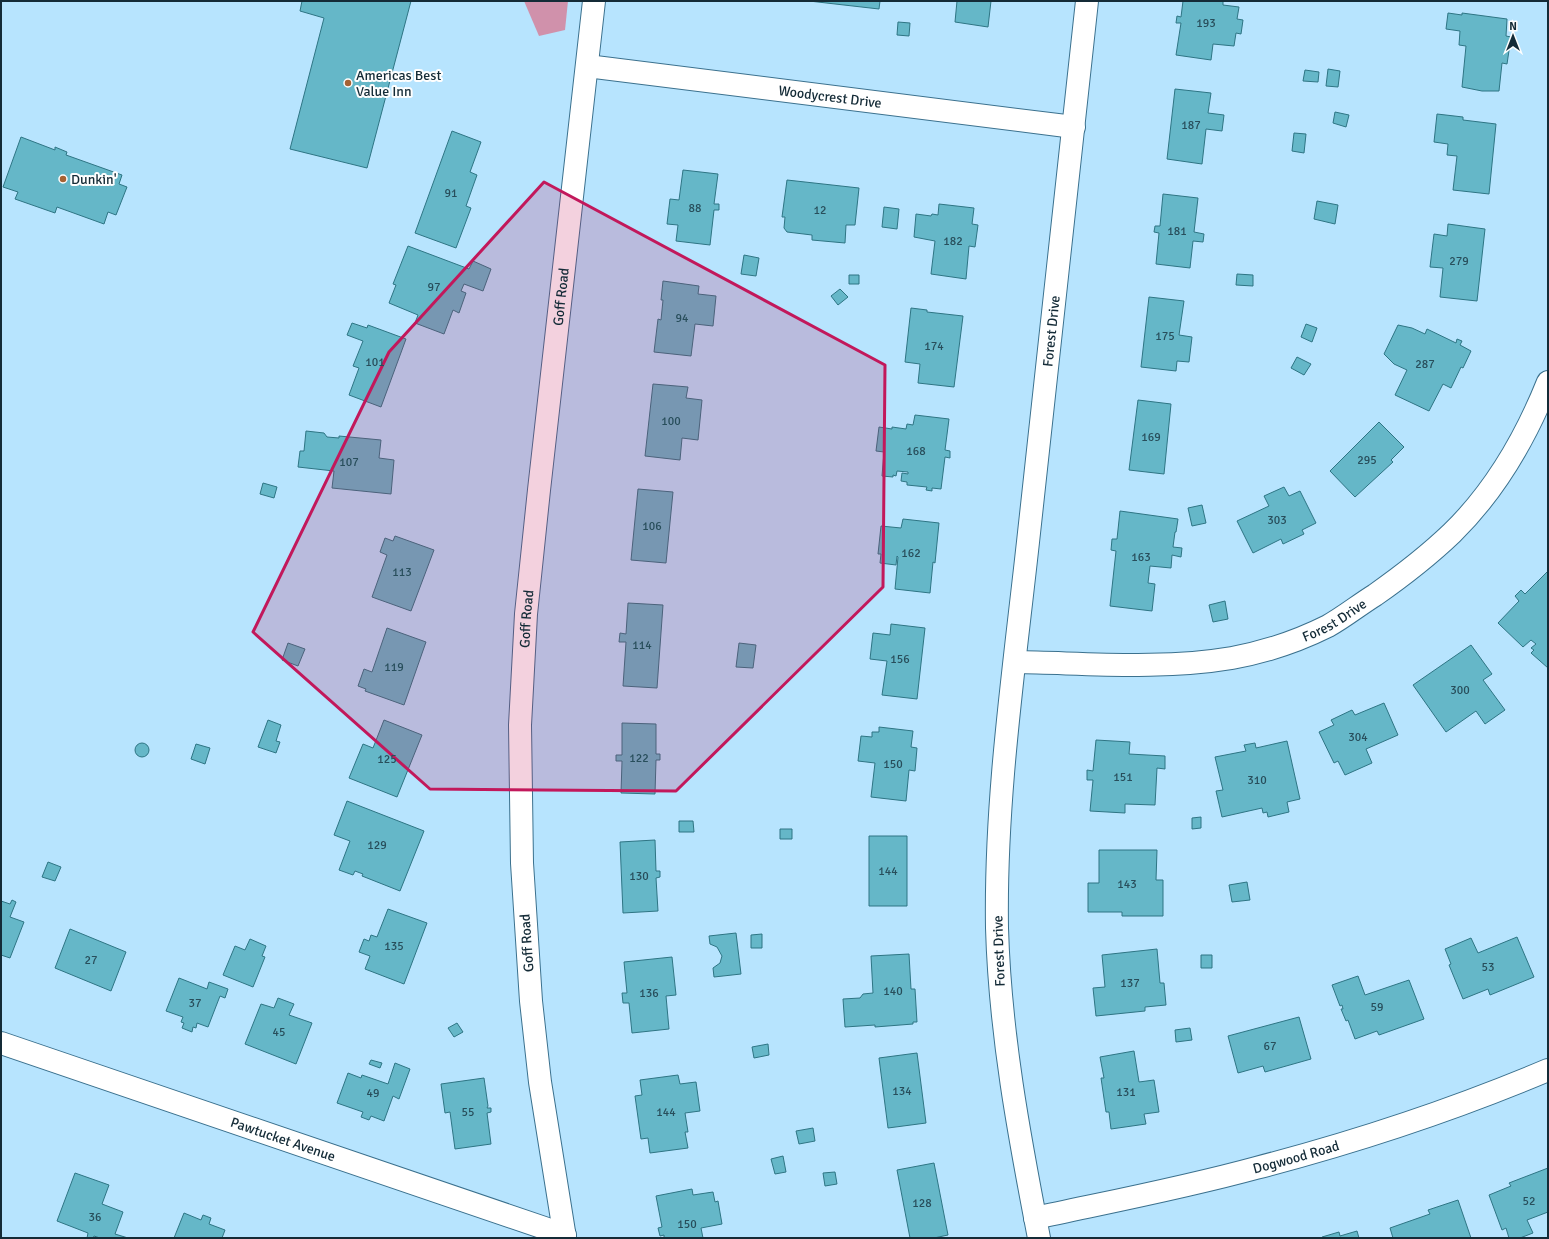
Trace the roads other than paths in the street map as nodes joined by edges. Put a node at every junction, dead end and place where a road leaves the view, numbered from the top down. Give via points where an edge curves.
1 (594, 1) edge
2 (1087, 1) edge
3 (587, 66) junction
4 (1074, 127) junction
5 (1548, 382) edge
6 (1015, 662) junction
7 (1, 1043) edge
8 (1548, 1070) edge
9 (1037, 1228) edge
10 (565, 1236) edge

1 - 3 street, Goff Road
2 - 4 street, Forest Drive
3 - 4 street, Woodycrest Drive
3 - 10 street, Goff Road via 538,490 525,628 520,724 522,863 531,1001
4 - 6 street, Forest Drive
5 - 6 street, Forest Drive via 1536,412 1505,466 1457,528 1411,569 1328,625 1271,649 1232,658 1192,663
6 - 9 street, Forest Drive via 1000,817 997,930 1008,1066
7 - 10 street, Pawtucket Avenue
8 - 9 street, Dogwood Road via 1442,1111 1325,1150

